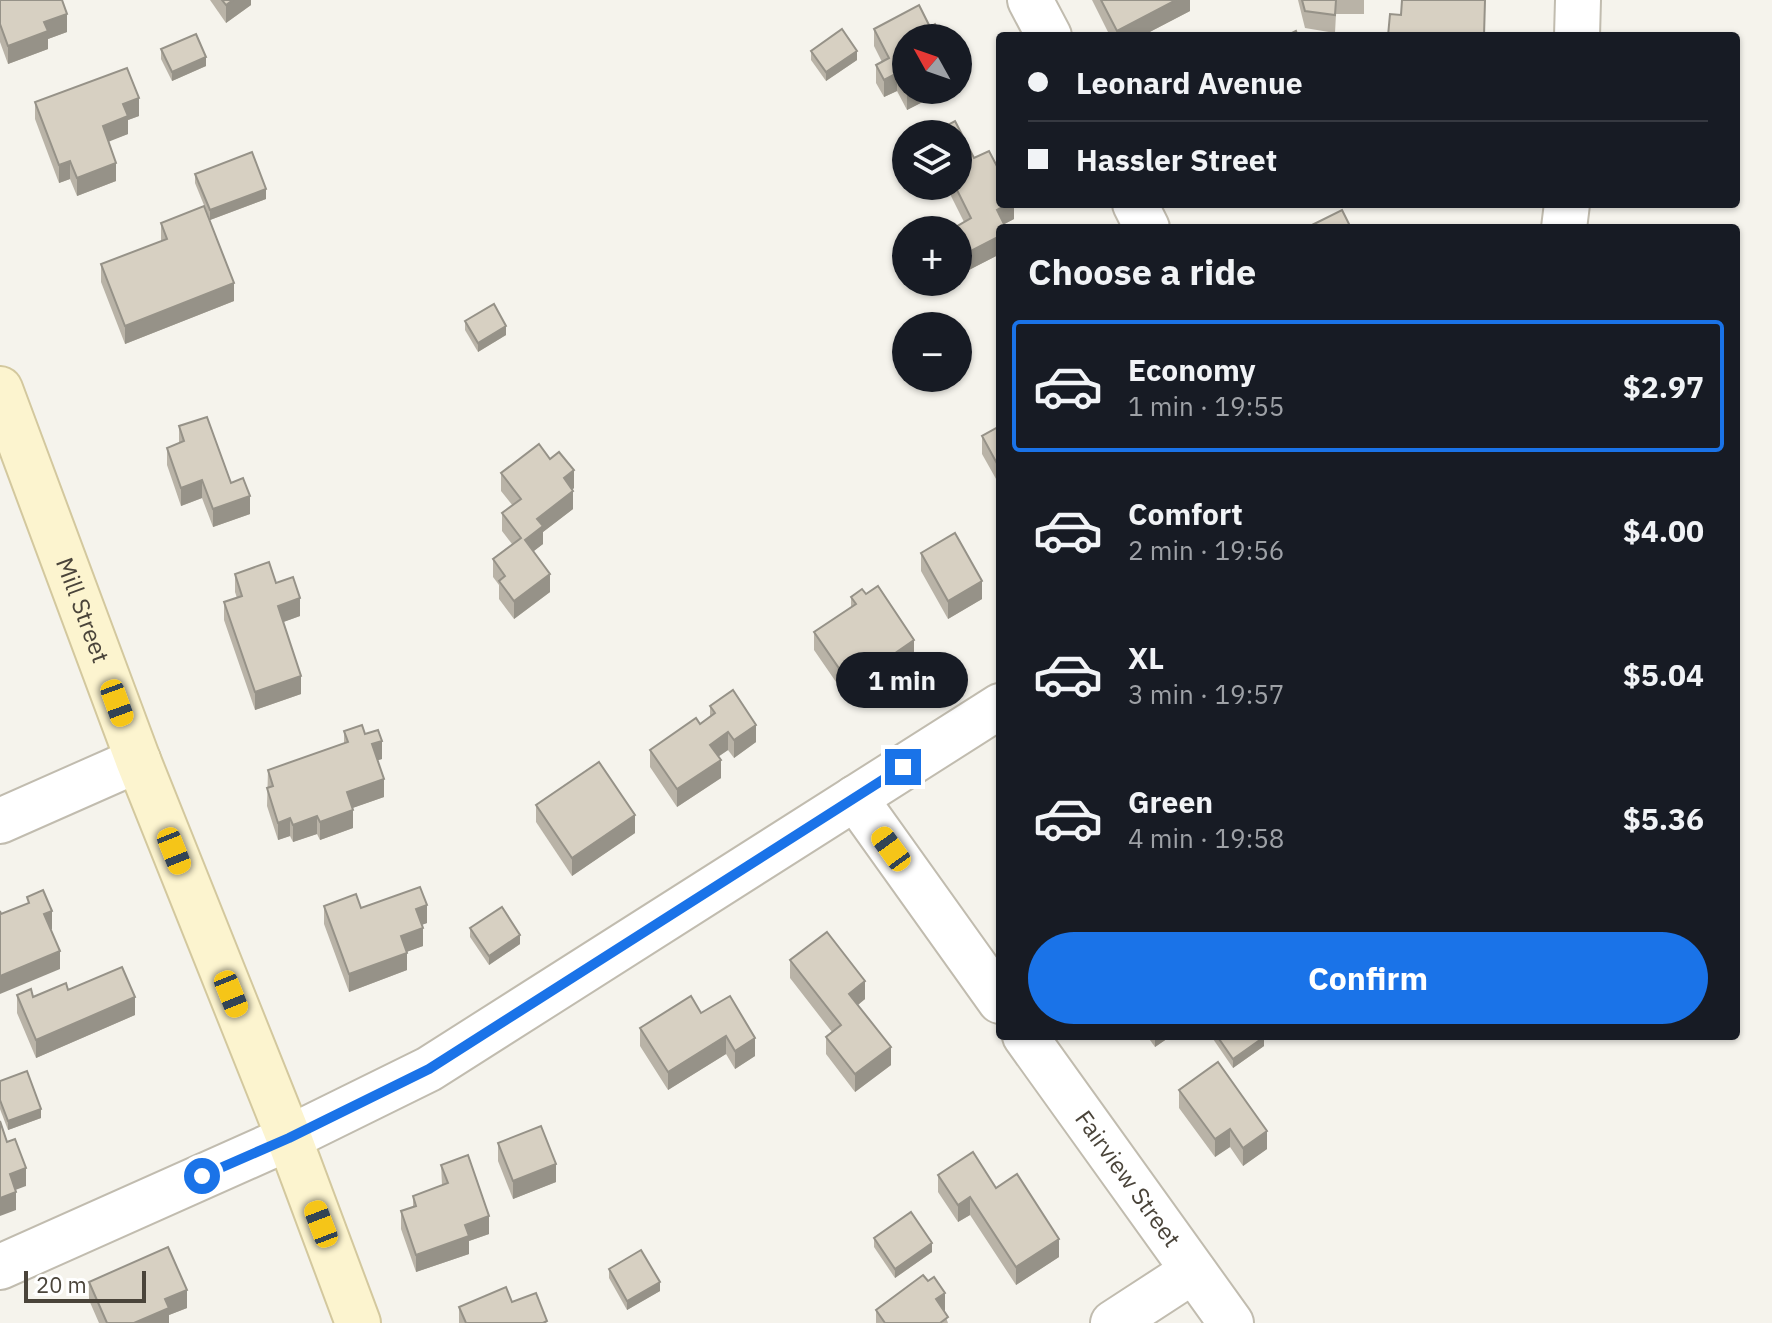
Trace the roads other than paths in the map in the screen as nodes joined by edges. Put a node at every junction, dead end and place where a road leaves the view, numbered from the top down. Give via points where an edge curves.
1 (1030, 0) edge
2 (1578, 0) edge
3 (1047, 32) edge
4 (1577, 32) edge
5 (0, 389) edge
6 (996, 709) edge
7 (138, 760) junction
8 (855, 798) junction
9 (0, 821) edge
10 (996, 995) edge
11 (1028, 1040) edge
12 (289, 1138) junction
13 (0, 1267) edge
14 (1193, 1271) junction
15 (358, 1323) edge
16 (1113, 1323) edge
17 (1231, 1323) edge

1 - 3 street
2 - 4 street
5 - 7 street, Mill Street
6 - 8 street
7 - 9 street
7 - 12 street, Mill Street
8 - 10 street
8 - 12 street via 429,1069
11 - 14 street, Fairview Street
12 - 13 street
12 - 15 street, Mill Street
14 - 16 street
14 - 17 street, Fairview Street

